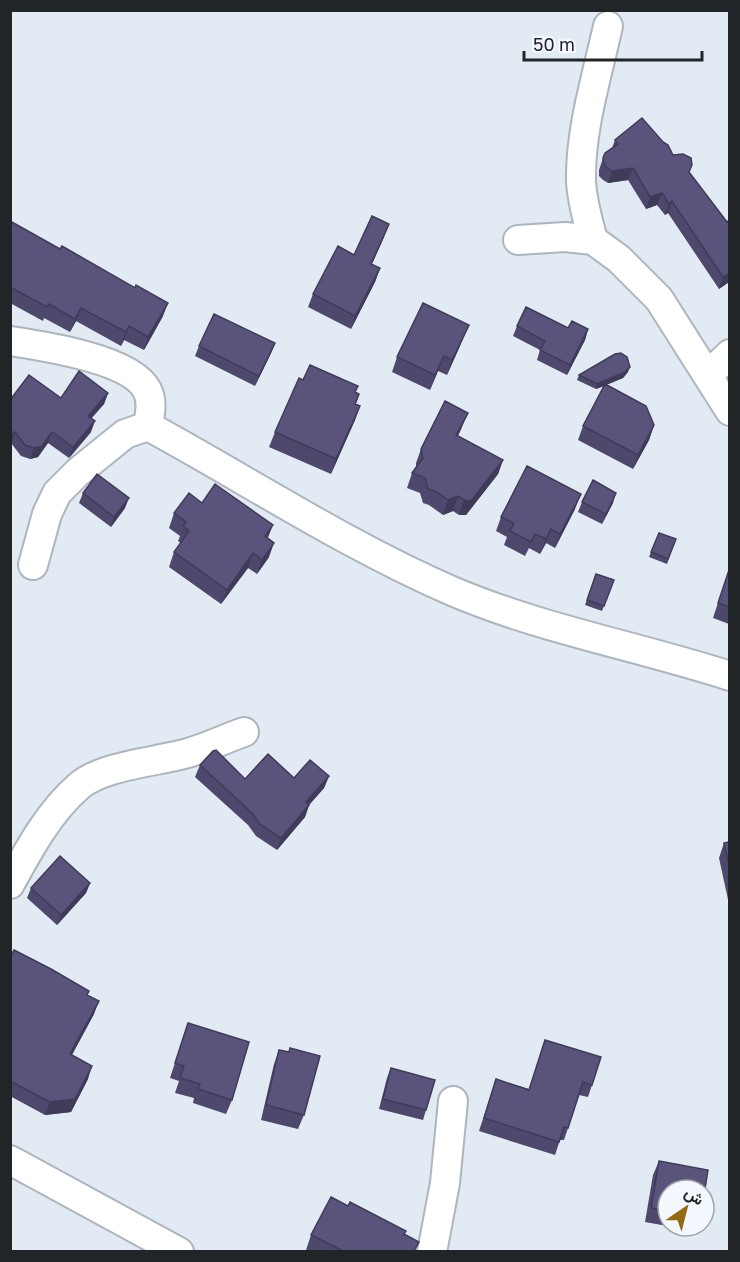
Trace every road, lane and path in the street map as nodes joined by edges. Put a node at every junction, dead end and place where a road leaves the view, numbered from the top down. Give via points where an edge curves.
1 (608, 26) dead end
2 (518, 240) dead end
3 (593, 240) junction
4 (10, 341) edge
5 (729, 354) edge
6 (708, 375) junction
7 (729, 411) edge
8 (148, 426) junction
9 (33, 566) dead end
10 (729, 676) edge
11 (244, 732) dead end
12 (10, 884) edge
13 (453, 1101) dead end
14 (10, 1160) edge
15 (179, 1251) edge
16 (432, 1251) edge

1 - 3 street via 586,128 581,180
2 - 3 street
3 - 6 street via 619,259 659,299
4 - 8 street via 108,362 133,375 147,390 151,409
5 - 6 street
6 - 7 street
8 - 9 street via 125,434 57,493
8 - 10 street via 297,513 451,591 505,612
11 - 12 street via 185,754 108,771 80,785 52,815
13 - 16 street via 445,1183
14 - 15 street

